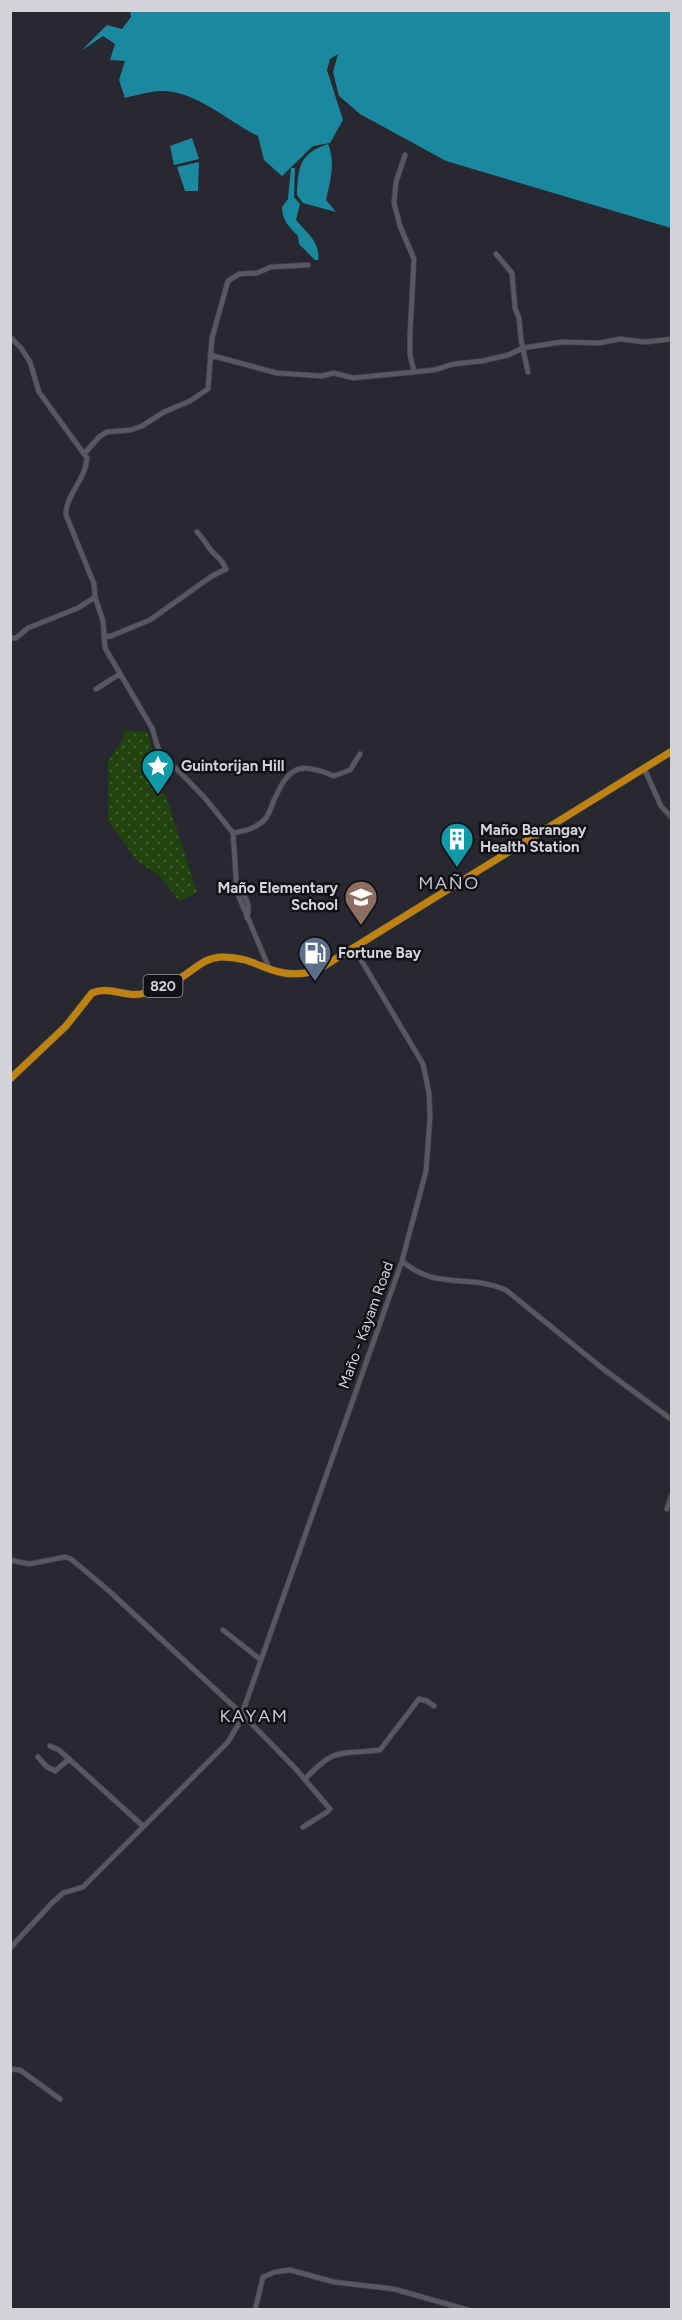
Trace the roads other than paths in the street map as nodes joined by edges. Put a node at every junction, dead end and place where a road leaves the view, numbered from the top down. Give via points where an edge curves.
1 (405, 155) dead end
2 (496, 254) dead end
3 (308, 265) dead end
4 (10, 337) edge
5 (672, 339) edge
6 (524, 348) junction
7 (210, 355) junction
8 (414, 371) junction
9 (528, 372) dead end
10 (84, 454) junction
11 (197, 532) dead end
12 (94, 597) junction
13 (104, 637) junction
14 (10, 638) edge
15 (120, 674) junction
16 (96, 689) dead end
17 (672, 752) edge
18 (360, 754) dead end
19 (644, 768) junction
20 (672, 818) edge
21 (233, 833) junction
22 (354, 948) junction
23 (270, 971) junction
24 (10, 1079) edge
25 (402, 1261) junction
26 (672, 1420) edge
27 (672, 1494) edge
28 (666, 1509) dead end
29 (10, 1560) edge
30 (223, 1630) dead end
31 (261, 1660) junction
32 (434, 1706) dead end
33 (243, 1714) junction
34 (50, 1746) dead end
35 (38, 1756) dead end
36 (69, 1759) junction
37 (305, 1779) junction
38 (143, 1826) junction
39 (303, 1827) dead end
40 (10, 1948) edge
41 (12, 2069) edge
42 (10, 2076) edge
43 (60, 2099) dead end
44 (255, 2310) edge
45 (468, 2310) edge

1 - 8 street via 394,202 414,259 410,335
2 - 6 street via 512,273 511,286
3 - 7 street via 272,267 239,274 228,281
4 - 10 street via 30,362 39,392
5 - 6 street via 562,342
6 - 8 street via 489,360
6 - 9 street
7 - 8 street via 299,376 334,373 353,378
7 - 10 street via 208,389 142,426 107,432
10 - 12 street via 87,467 66,515 94,584
11 - 13 street via 226,569 150,620
12 - 13 street
12 - 14 street via 78,609 28,628 16,639
13 - 15 street via 105,648
15 - 16 street
15 - 21 street via 152,728 159,751
17 - 19 highway, 820
18 - 21 street via 350,770 334,776 314,767 299,767 288,776 265,819 252,828
19 - 20 street via 661,806
19 - 22 highway, 820
21 - 23 street via 237,886
22 - 23 highway, 820 via 316,971 298,975
22 - 25 street, Maño - Kayam Road via 426,1073 428,1153
23 - 24 highway, 820 via 245,960 214,957 177,981 147,993 106,989 92,993 66,1026
25 - 26 street via 431,1279 474,1281 506,1290
25 - 31 street, Maño - Kayam Road
27 - 28 street
29 - 33 street via 29,1564 71,1559
30 - 31 street
31 - 33 street, Maño - Kayam Road
32 - 37 street via 419,1699 380,1750 337,1753 324,1759
33 - 37 street
33 - 38 street, Maño - Kayam Road via 228,1742
34 - 36 street
35 - 36 street via 56,1771
36 - 38 street
37 - 39 street via 330,1809
38 - 40 street, Maño - Kayam Road via 83,1887 63,1893 52,1903
41 - 42 street
41 - 43 street via 20,2070
44 - 45 street via 263,2277 290,2270 334,2282 394,2289

